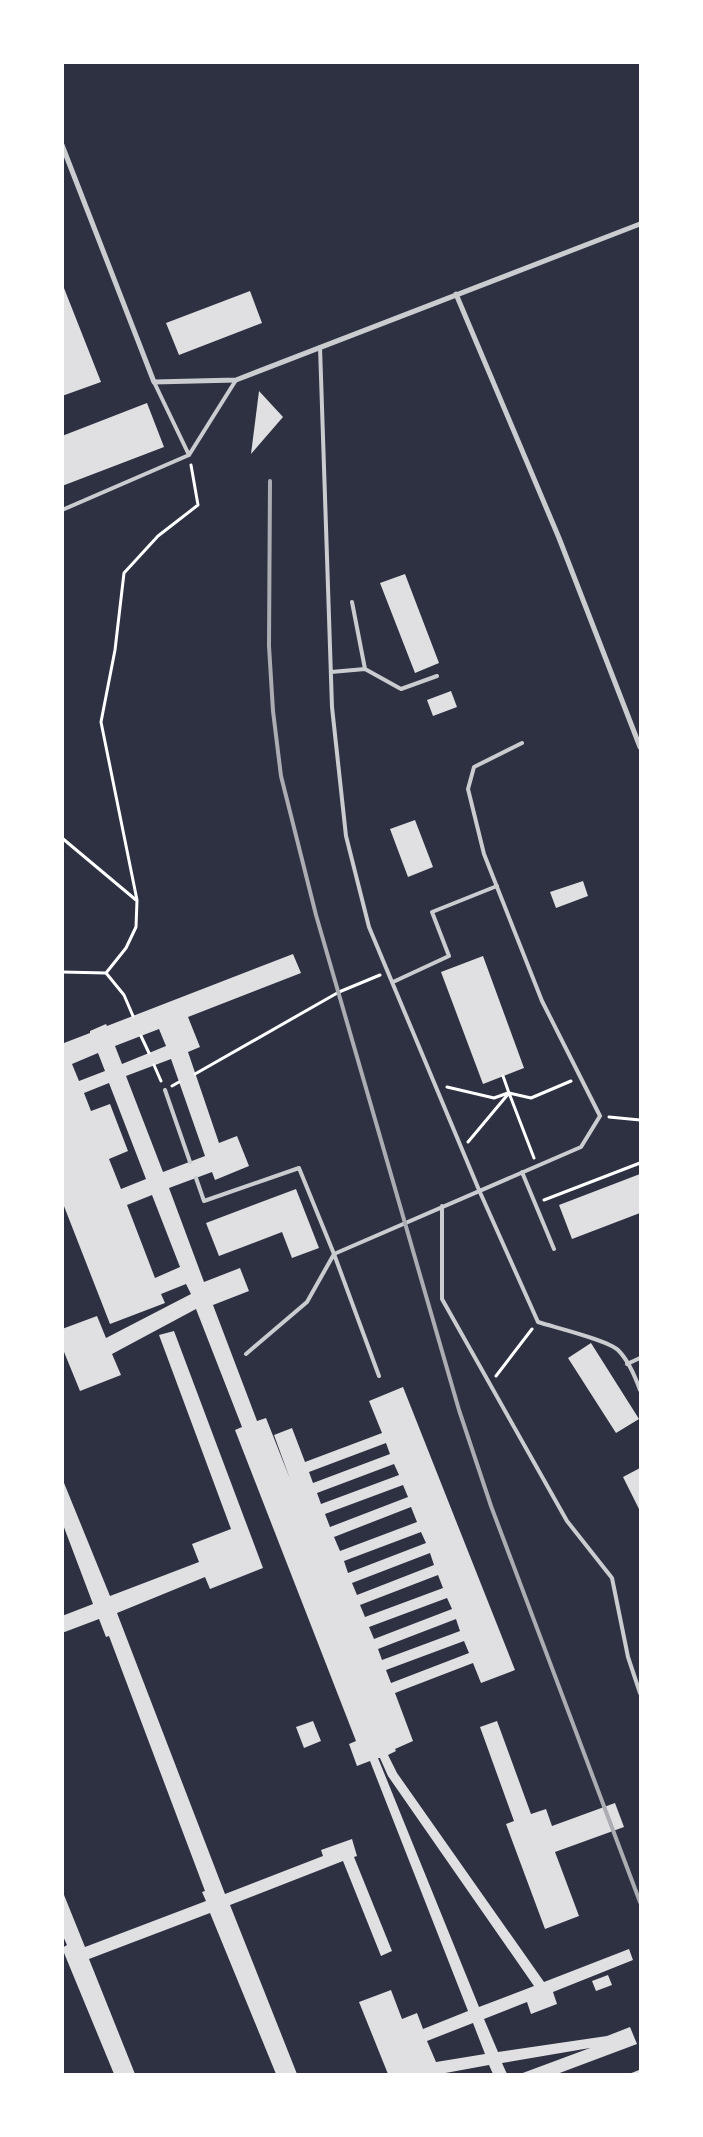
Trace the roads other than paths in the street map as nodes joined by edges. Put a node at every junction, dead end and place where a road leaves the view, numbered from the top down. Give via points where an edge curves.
1 (62, 145) edge
2 (640, 224) edge
3 (456, 294) junction
4 (320, 348) junction
5 (236, 380) junction
6 (154, 382) junction
7 (189, 456) junction
8 (62, 510) edge
9 (352, 602) dead end
10 (364, 670) junction
11 (331, 672) junction
12 (437, 676) dead end
13 (522, 743) dead end
14 (640, 747) edge
15 (497, 886) junction
16 (393, 982) junction
17 (164, 1090) dead end
18 (190, 1162) dead end
19 (522, 1172) junction
20 (196, 1178) dead end
21 (480, 1190) junction
22 (442, 1206) junction
23 (554, 1249) dead end
24 (334, 1254) junction
25 (246, 1354) dead end
26 (640, 1358) edge
27 (627, 1364) junction
28 (379, 1376) dead end
29 (640, 1390) edge
30 (640, 1693) edge

1 - 6 street
2 - 3 street
3 - 4 street
3 - 14 street via 559,538
4 - 5 street
4 - 11 lane
5 - 6 street
5 - 7 lane
6 - 7 lane
7 - 8 lane
9 - 10 lane
10 - 11 lane
10 - 12 lane via 401,689
11 - 16 lane via 346,836 369,927
13 - 15 lane via 474,767 468,789 484,854
15 - 16 lane via 432,912 449,956
15 - 19 lane via 542,1001 600,1116 581,1147
16 - 21 lane
17 - 18 lane
19 - 21 lane
19 - 23 lane
20 - 24 lane via 204,1201 299,1168
21 - 22 lane
21 - 27 lane via 538,1322 617,1349
22 - 24 lane
22 - 30 lane via 442,1299 567,1521 612,1578 628,1657
24 - 25 lane via 307,1302
24 - 28 lane
26 - 27 lane
27 - 29 lane

